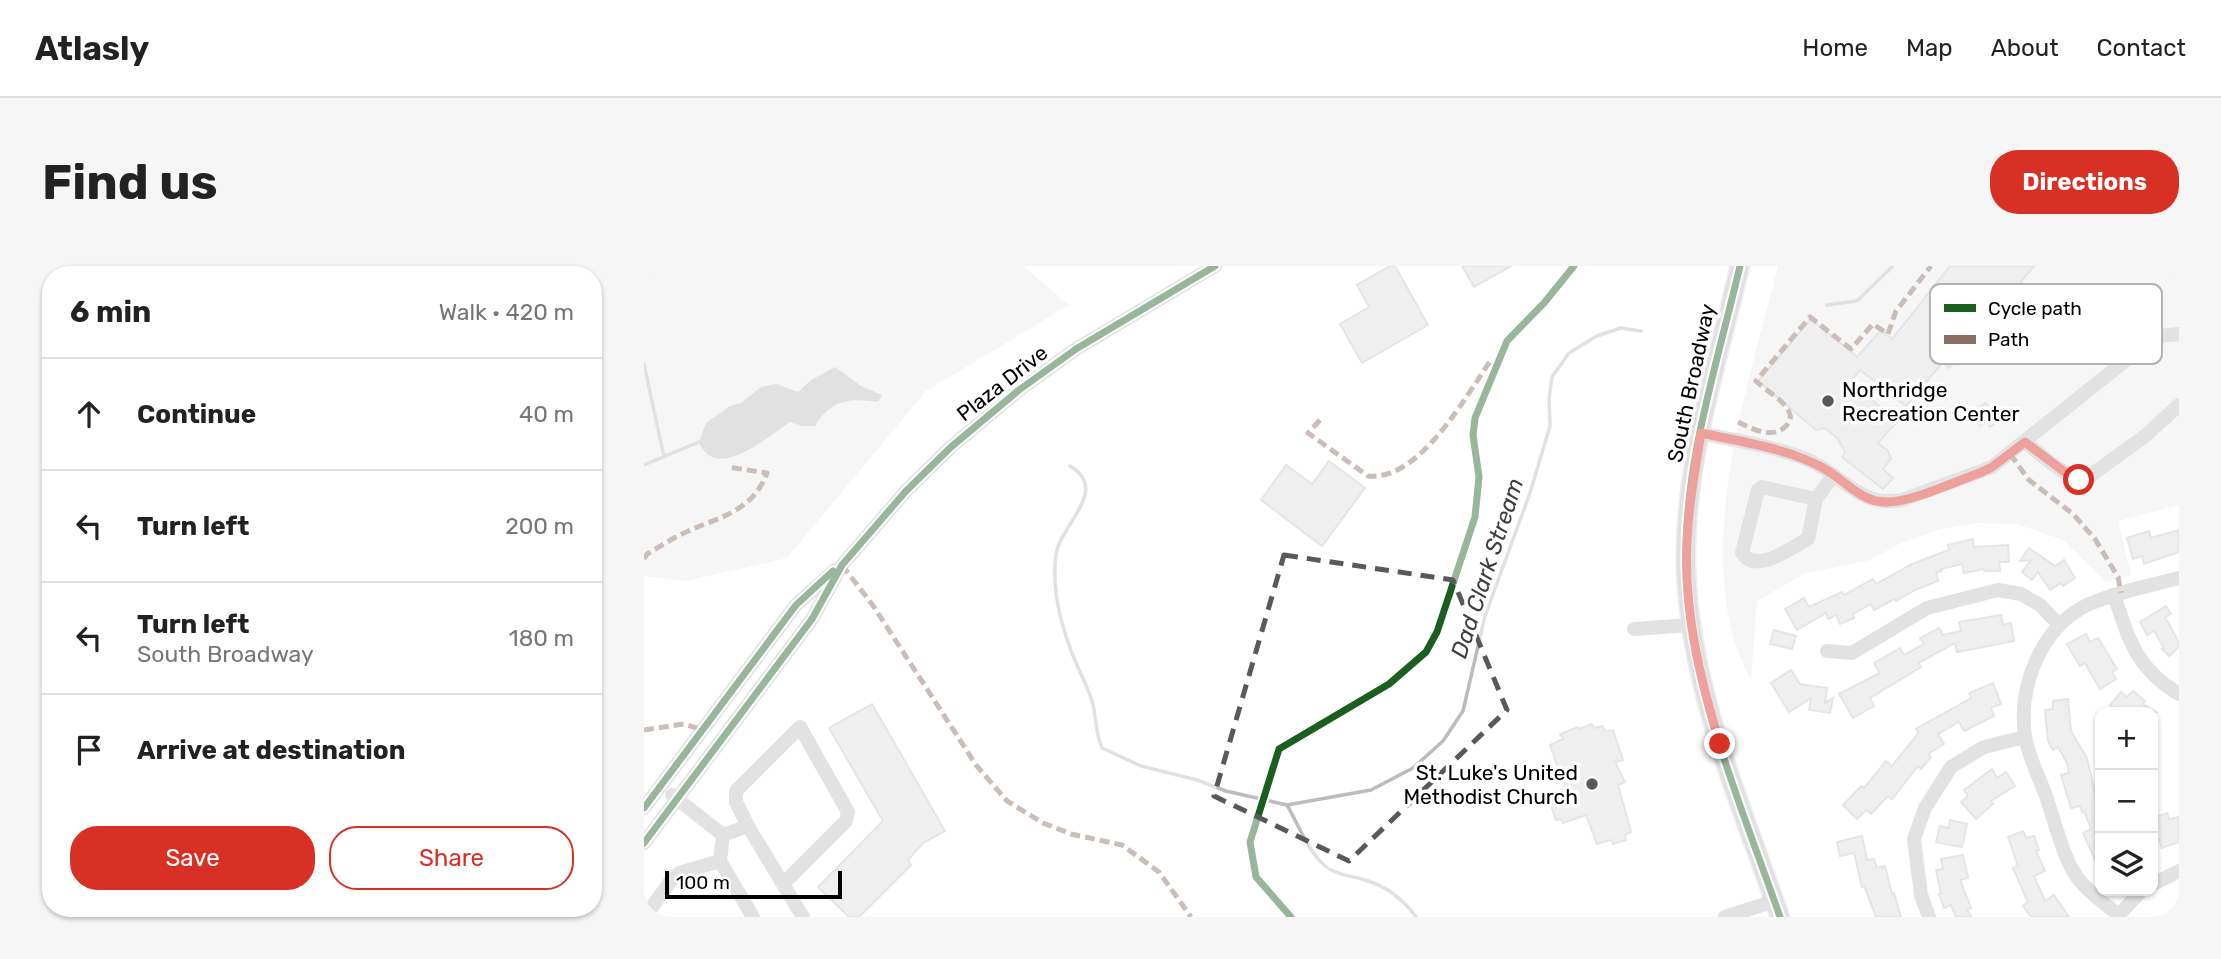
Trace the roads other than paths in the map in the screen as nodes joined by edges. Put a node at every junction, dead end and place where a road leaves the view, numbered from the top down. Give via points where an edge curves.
1 (1214, 266) edge
2 (1740, 266) edge
3 (2121, 364) edge
4 (2179, 405) edge
5 (1701, 433) junction
6 (2025, 442) junction
7 (1835, 475) junction
8 (1816, 499) junction
9 (842, 565) junction
10 (2179, 578) edge
11 (2114, 595) junction
12 (1691, 625) junction
13 (2059, 625) junction
14 (1634, 629) dead end
15 (1827, 651) dead end
16 (2179, 694) edge
17 (717, 711) junction
18 (2025, 737) junction
19 (677, 799) junction
20 (644, 808) edge
21 (748, 825) junction
22 (723, 835) junction
23 (644, 843) edge
24 (720, 861) junction
25 (2179, 872) edge
26 (2158, 882) edge
27 (783, 884) junction
28 (2136, 896) edge
29 (1778, 909) edge
30 (2118, 916) edge
31 (645, 917) edge
32 (753, 917) edge
33 (803, 917) edge
34 (1725, 917) edge
35 (1929, 917) edge

1 - 9 street, Plaza Drive via 1076,349 982,419 906,491
2 - 5 main road, South Broadway
3 - 6 street
4 - 6 street via 2145,436 2079,480
5 - 7 street via 1782,452
5 - 12 main road, South Broadway via 1686,545
6 - 7 street via 1982,472 1888,503 1869,499
7 - 8 street
8 - 8 street via 1808,539 1762,563 1746,560 1742,553 1758,490 1762,487
9 - 17 street, Plaza Drive via 796,605
9 - 19 street, Plaza Drive via 812,620
10 - 11 street
11 - 13 street via 2086,606
11 - 16 street via 2130,643 2144,666
12 - 14 street
12 - 29 main road, South Broadway via 1720,744
13 - 15 street via 2021,594 1998,590 1927,608 1852,653
13 - 18 street via 2032,669 2025,699
17 - 19 street via 717,723 673,782 671,793
17 - 20 street, Plaza Drive
18 - 30 street via 2072,870
18 - 35 street via 1983,747 1951,767 1925,807 1914,839 1921,895
19 - 22 street
19 - 23 street, Plaza Drive
21 - 22 street
21 - 27 street
21 - 27 street via 736,792 800,727 848,817
22 - 24 street
24 - 31 street via 679,873
24 - 32 street
25 - 26 street
27 - 33 street
28 - 30 street
29 - 34 street

